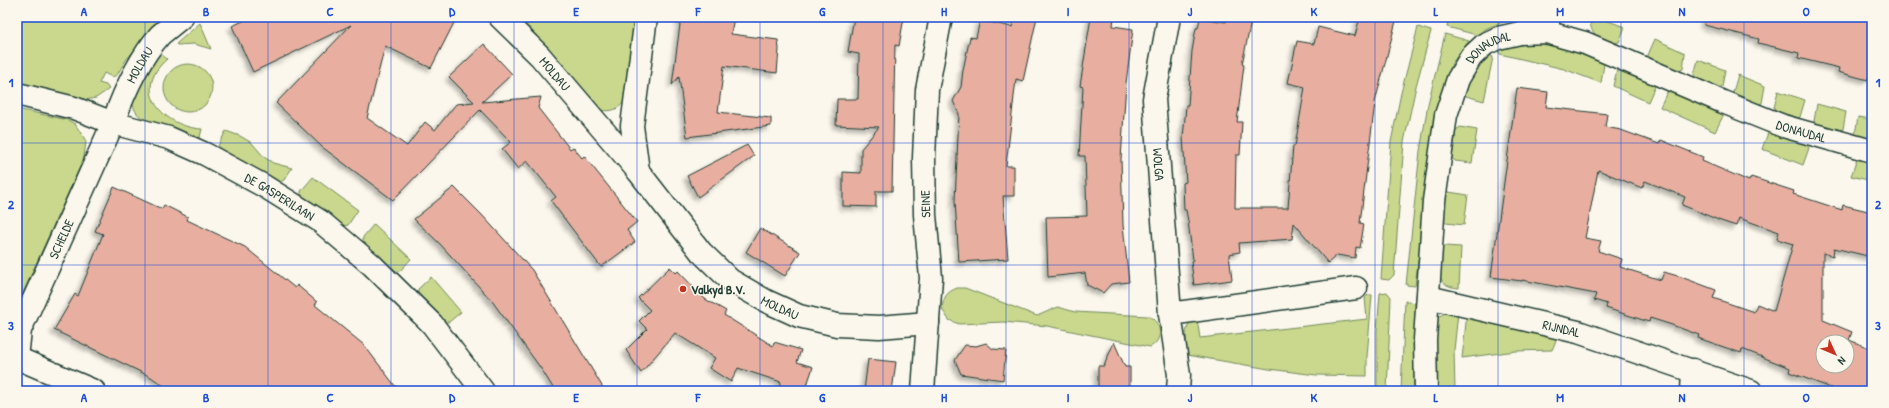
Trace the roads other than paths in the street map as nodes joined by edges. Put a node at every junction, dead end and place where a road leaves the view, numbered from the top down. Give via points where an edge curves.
1 (182, 17) edge
2 (500, 17) edge
3 (646, 17) edge
4 (941, 17) edge
5 (1169, 17) edge
6 (1547, 25) edge
7 (17, 94) edge
8 (113, 123) junction
9 (1872, 151) edge
10 (638, 171) junction
11 (1356, 288) dead end
12 (1428, 298) junction
13 (1170, 314) junction
14 (928, 323) junction
15 (17, 358) edge
16 (1692, 381) edge
17 (94, 391) edge
18 (483, 391) edge
19 (923, 391) edge
20 (1178, 391) edge
21 (1426, 391) edge
22 (1751, 391) edge

1 - 8 street, MOLDAU via 160,35 140,63 125,89
2 - 10 street, MOLDAU via 540,56
3 - 10 street via 632,126
4 - 14 street, SEINE via 927,90 924,150 925,215 930,278
5 - 13 street, WOLGA via 1154,99
6 - 9 street, DONAUDAL via 1783,126
6 - 12 street, DONAUDAL via 1485,44 1471,57 1458,79 1446,115 1434,200
7 - 8 street, DE GASPERILAAN via 74,108
8 - 15 street, SCHELDE via 20,330
8 - 18 street, DE GASPERILAAN via 169,138 205,154 264,186 320,221 372,264 432,324
10 - 14 street, MOLDAU via 701,252 730,280 766,301 799,316 837,325 879,327
11 - 13 street
12 - 16 street, RIJNDAL via 1578,332
12 - 21 street, DONAUDAL via 1425,340
13 - 20 street, WOLGA via 1179,375
14 - 19 street, SEINE
15 - 17 street
16 - 22 street, RIJNDAL

